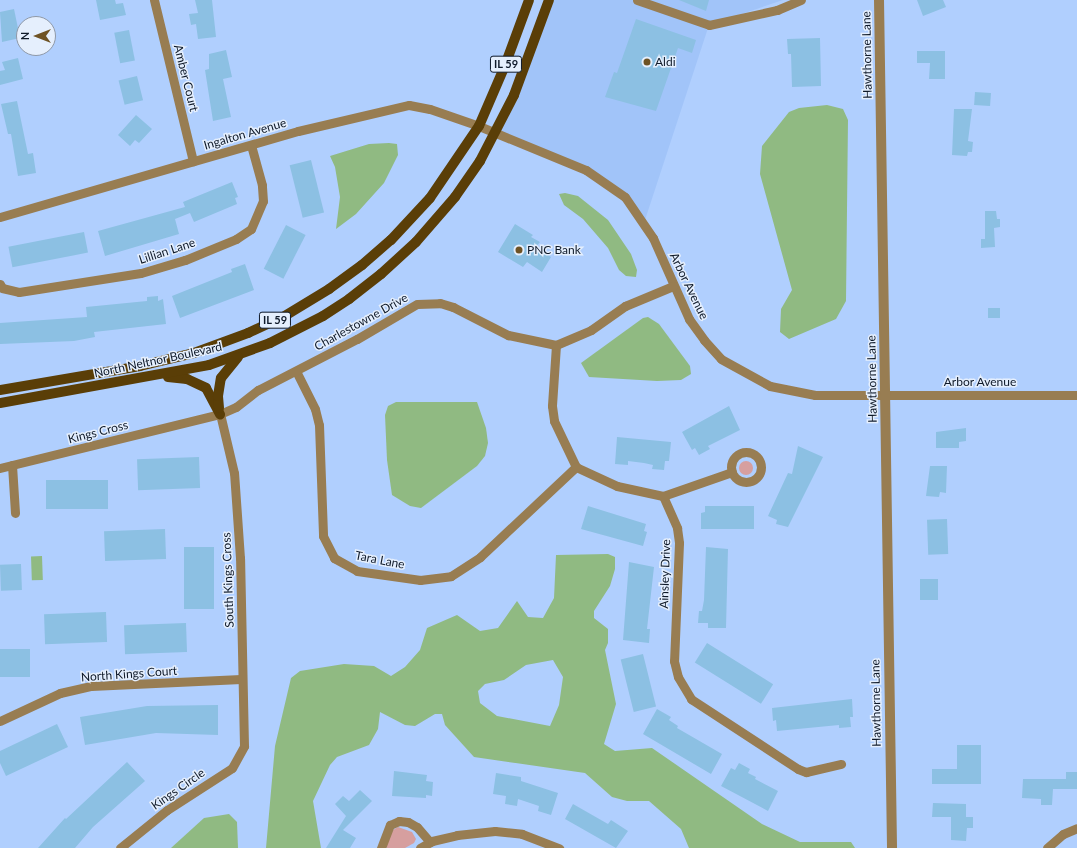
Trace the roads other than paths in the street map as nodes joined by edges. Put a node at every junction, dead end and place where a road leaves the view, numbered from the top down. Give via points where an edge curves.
1 (154, 0) edge
2 (529, 0) edge
3 (549, 0) edge
4 (637, 0) edge
5 (801, 0) edge
6 (879, 0) edge
7 (479, 126) junction
8 (496, 133) junction
9 (251, 145) junction
10 (193, 161) junction
11 (0, 217) edge
12 (0, 284) edge
13 (673, 286) junction
14 (556, 345) junction
15 (241, 355) junction
16 (296, 371) junction
17 (150, 377) junction
18 (0, 390) edge
19 (886, 394) junction
20 (1077, 395) edge
21 (0, 403) edge
22 (220, 414) junction
23 (12, 465) junction
24 (576, 466) junction
25 (0, 468) edge
26 (732, 472) dead end
27 (664, 496) junction
28 (15, 513) dead end
29 (241, 679) junction
30 (0, 721) edge
31 (244, 746) joint
32 (841, 764) dead end
33 (1077, 828) edge
34 (430, 842) junction
35 (120, 848) edge
36 (381, 848) edge
37 (420, 848) edge
38 (559, 848) edge
39 (892, 848) edge
40 (1047, 848) edge

1 - 10 street, Amber Court
2 - 7 main road, North Neltnor Boulevard / IL 59
3 - 8 main road, North Neltnor Boulevard / IL 59 via 524,71
4 - 5 street via 709,25 777,10
6 - 19 street, Hawthorne Lane
7 - 8 street, Ingalton Avenue
7 - 9 street, Ingalton Avenue via 410,105
7 - 18 main road, North Neltnor Boulevard / IL 59 via 446,177 391,240 329,289 284,316 228,341 169,360
8 - 13 street, Arbor Avenue via 586,170 625,197 653,238
8 - 15 main road, North Neltnor Boulevard / IL 59 via 455,197 416,242 381,274 323,316
9 - 10 street, Ingalton Avenue
9 - 12 street, Lillian Lane via 262,185 263,201 251,229 236,239 185,260 135,274 19,292 2,288
10 - 11 street, Ingalton Avenue
13 - 14 street via 626,306 591,330
13 - 19 street, Arbor Avenue via 689,319 704,340 721,359 749,376 796,393
14 - 16 street, Charlestowne Drive via 508,335 453,307 417,304
14 - 24 street via 552,406 554,422
15 - 17 main road, North Neltnor Boulevard / IL 59 via 209,365
15 - 22 main road via 233,360 221,378 218,396
16 - 22 street, Charlestowne Drive
16 - 24 street, Tara Lane via 315,409 319,425 323,536 334,558 357,571 420,580 451,576 480,557
17 - 21 main road, North Neltnor Boulevard / IL 59
17 - 22 main road via 174,377 198,383 206,388
19 - 20 street, Arbor Avenue
19 - 39 street, Hawthorne Lane
22 - 23 street, Kings Cross
22 - 29 street, South Kings Cross via 234,472 240,558
23 - 25 street, Kings Cross
23 - 28 street
24 - 27 street via 617,486
26 - 27 street
27 - 32 street, Ainsley Drive via 677,528 679,543 674,661 678,677 691,699 798,769 806,772
29 - 30 street, North Kings Court via 91,686 60,694
29 - 31 street, South Kings Cross
31 - 35 street, Kings Circle via 232,768 167,810
33 - 40 street
34 - 36 street via 417,827 399,821 390,825
34 - 37 street
34 - 38 street via 464,834 495,831 522,834

